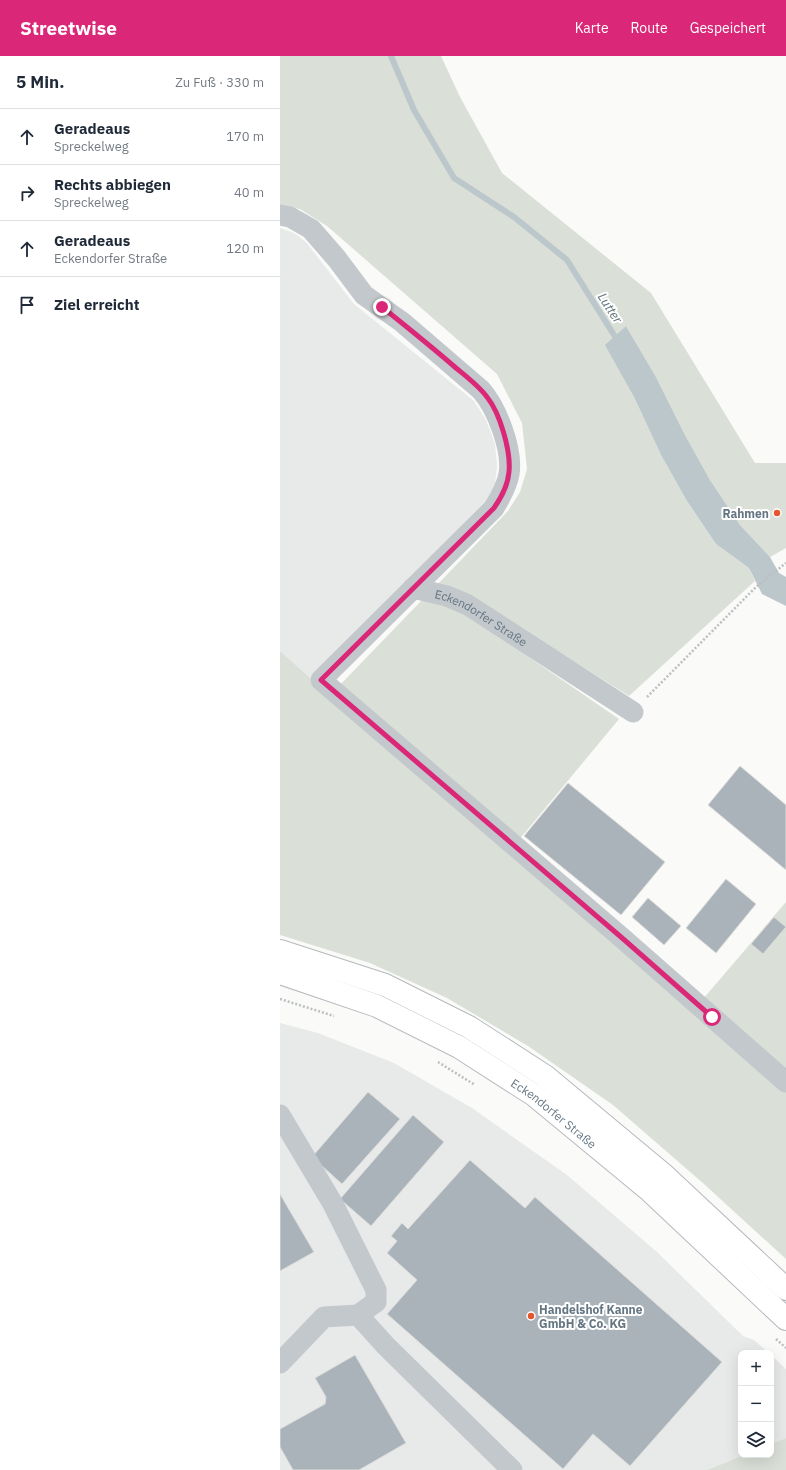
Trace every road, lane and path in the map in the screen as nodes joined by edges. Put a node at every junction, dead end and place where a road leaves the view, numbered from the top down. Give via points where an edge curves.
1 (280, 215) edge
2 (786, 563) edge
3 (413, 588) junction
4 (633, 712) joint
5 (280, 951) edge
6 (280, 973) edge
7 (280, 998) edge
8 (338, 1017) dead end
9 (437, 1062) dead end
10 (786, 1082) edge
11 (478, 1087) dead end
12 (280, 1114) edge
13 (786, 1289) edge
14 (358, 1315) junction
15 (786, 1319) edge
16 (776, 1338) dead end
17 (786, 1348) edge
18 (280, 1363) edge
19 (512, 1470) edge

1 - 3 street via 290,217 311,229 364,295 402,322 481,390 489,398 503,428 509,473 498,502
2 - 4 path via 756,587
3 - 4 street, Eckendorfer Straße via 447,596 468,605
3 - 10 street via 321,680
5 - 13 main road, Eckendorfer Straße via 385,985 469,1027 546,1076 664,1175
6 - 15 main road, Eckendorfer Straße via 377,1006 459,1047 534,1095 648,1190
7 - 8 path
9 - 11 path
12 - 14 street via 333,1204 376,1290 376,1302
14 - 18 street via 324,1317
14 - 19 street
16 - 17 path

